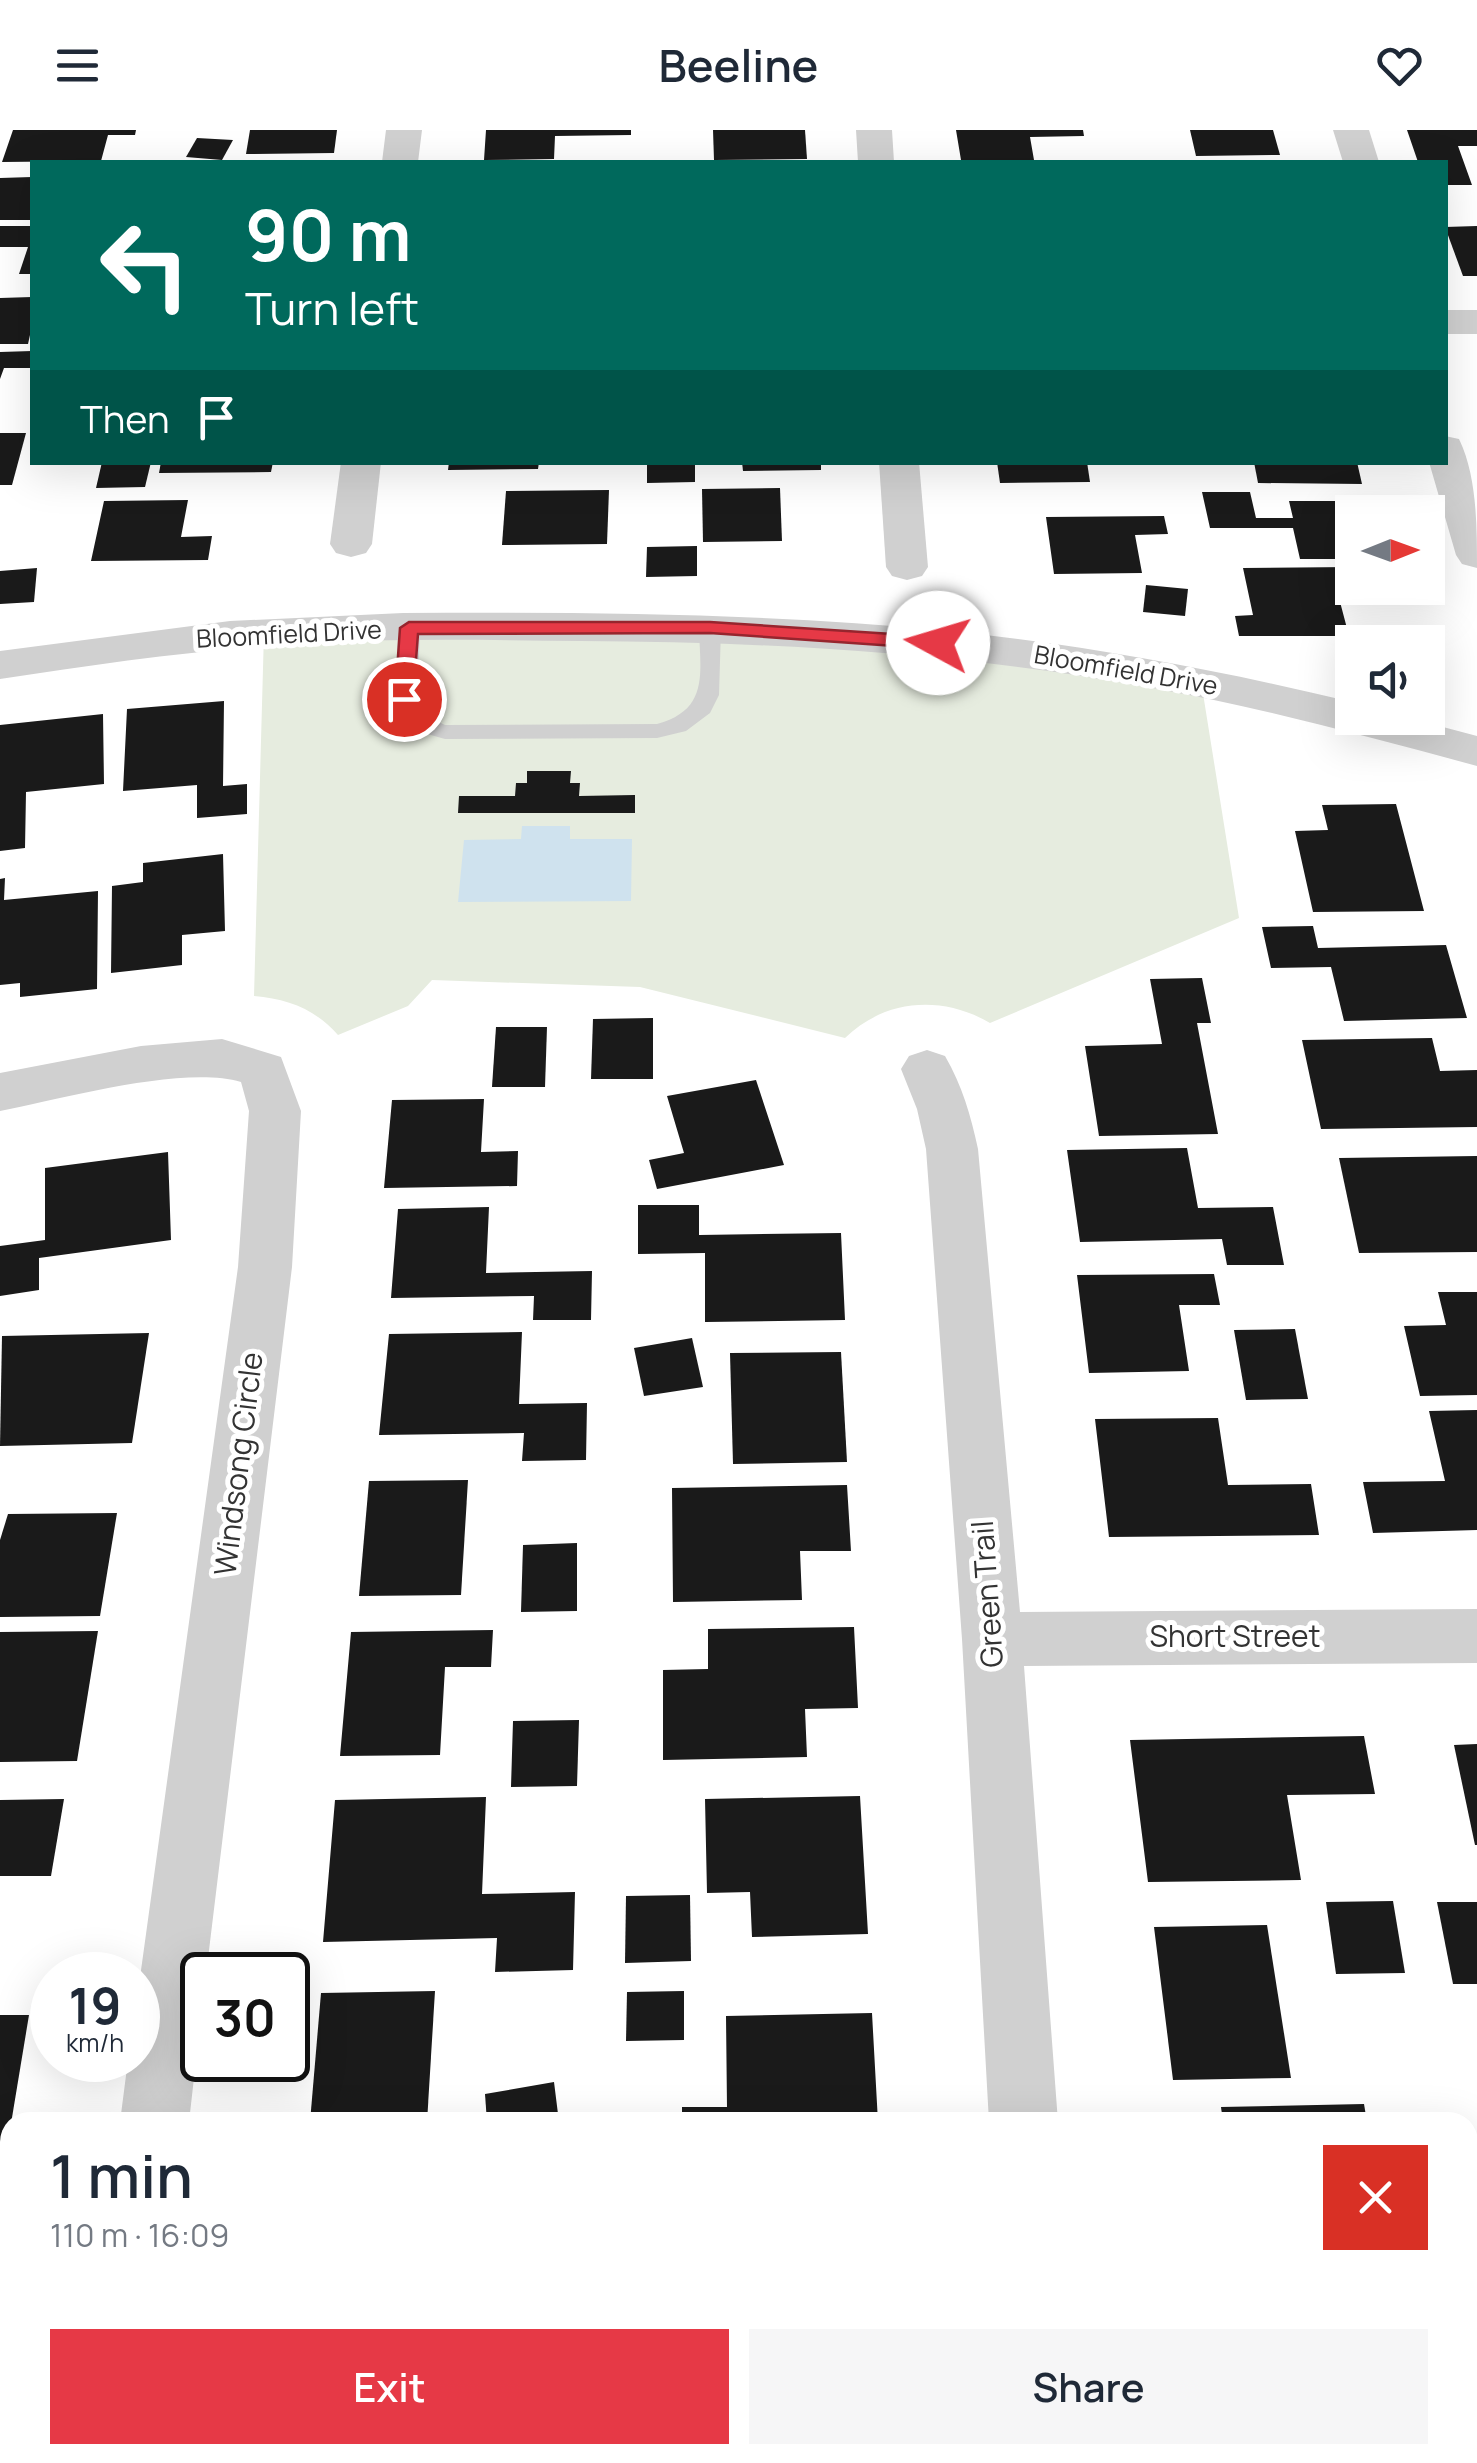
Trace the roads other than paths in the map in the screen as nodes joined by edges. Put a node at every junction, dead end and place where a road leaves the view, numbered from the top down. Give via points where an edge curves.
1 (404, 130) edge
2 (874, 130) edge
3 (1352, 130) edge
4 (400, 160) edge
5 (876, 160) edge
6 (1360, 160) edge
7 (1448, 322) edge
8 (1477, 322) edge
9 (1448, 458) edge
10 (361, 465) edge
11 (899, 465) edge
12 (351, 544) dead end
13 (1477, 555) edge
14 (906, 567) dead end
15 (409, 628) junction
16 (710, 628) junction
17 (0, 666) edge
18 (1335, 713) edge
19 (1419, 735) edge
20 (1477, 751) edge
21 (927, 1070) dead end
22 (0, 1092) edge
23 (1477, 1636) edge
24 (992, 1639) junction
25 (155, 2112) edge
26 (1023, 2112) edge

1 - 4 street
2 - 5 street
3 - 6 street
7 - 8 street
9 - 13 street
10 - 12 street
11 - 14 street
15 - 16 street, Bloomfield Drive
15 - 16 lane via 406,714 445,732 484,732 682,727 710,698
15 - 17 street, Bloomfield Drive via 264,632
16 - 18 street, Bloomfield Drive via 874,636 1068,658
19 - 20 street, Bloomfield Drive
21 - 24 street, Green Trail via 952,1149
22 - 25 street, Windsong Circle via 141,1065 222,1058 263,1070 276,1111 265,1267
23 - 24 street, Short Street
24 - 26 street, Green Trail

